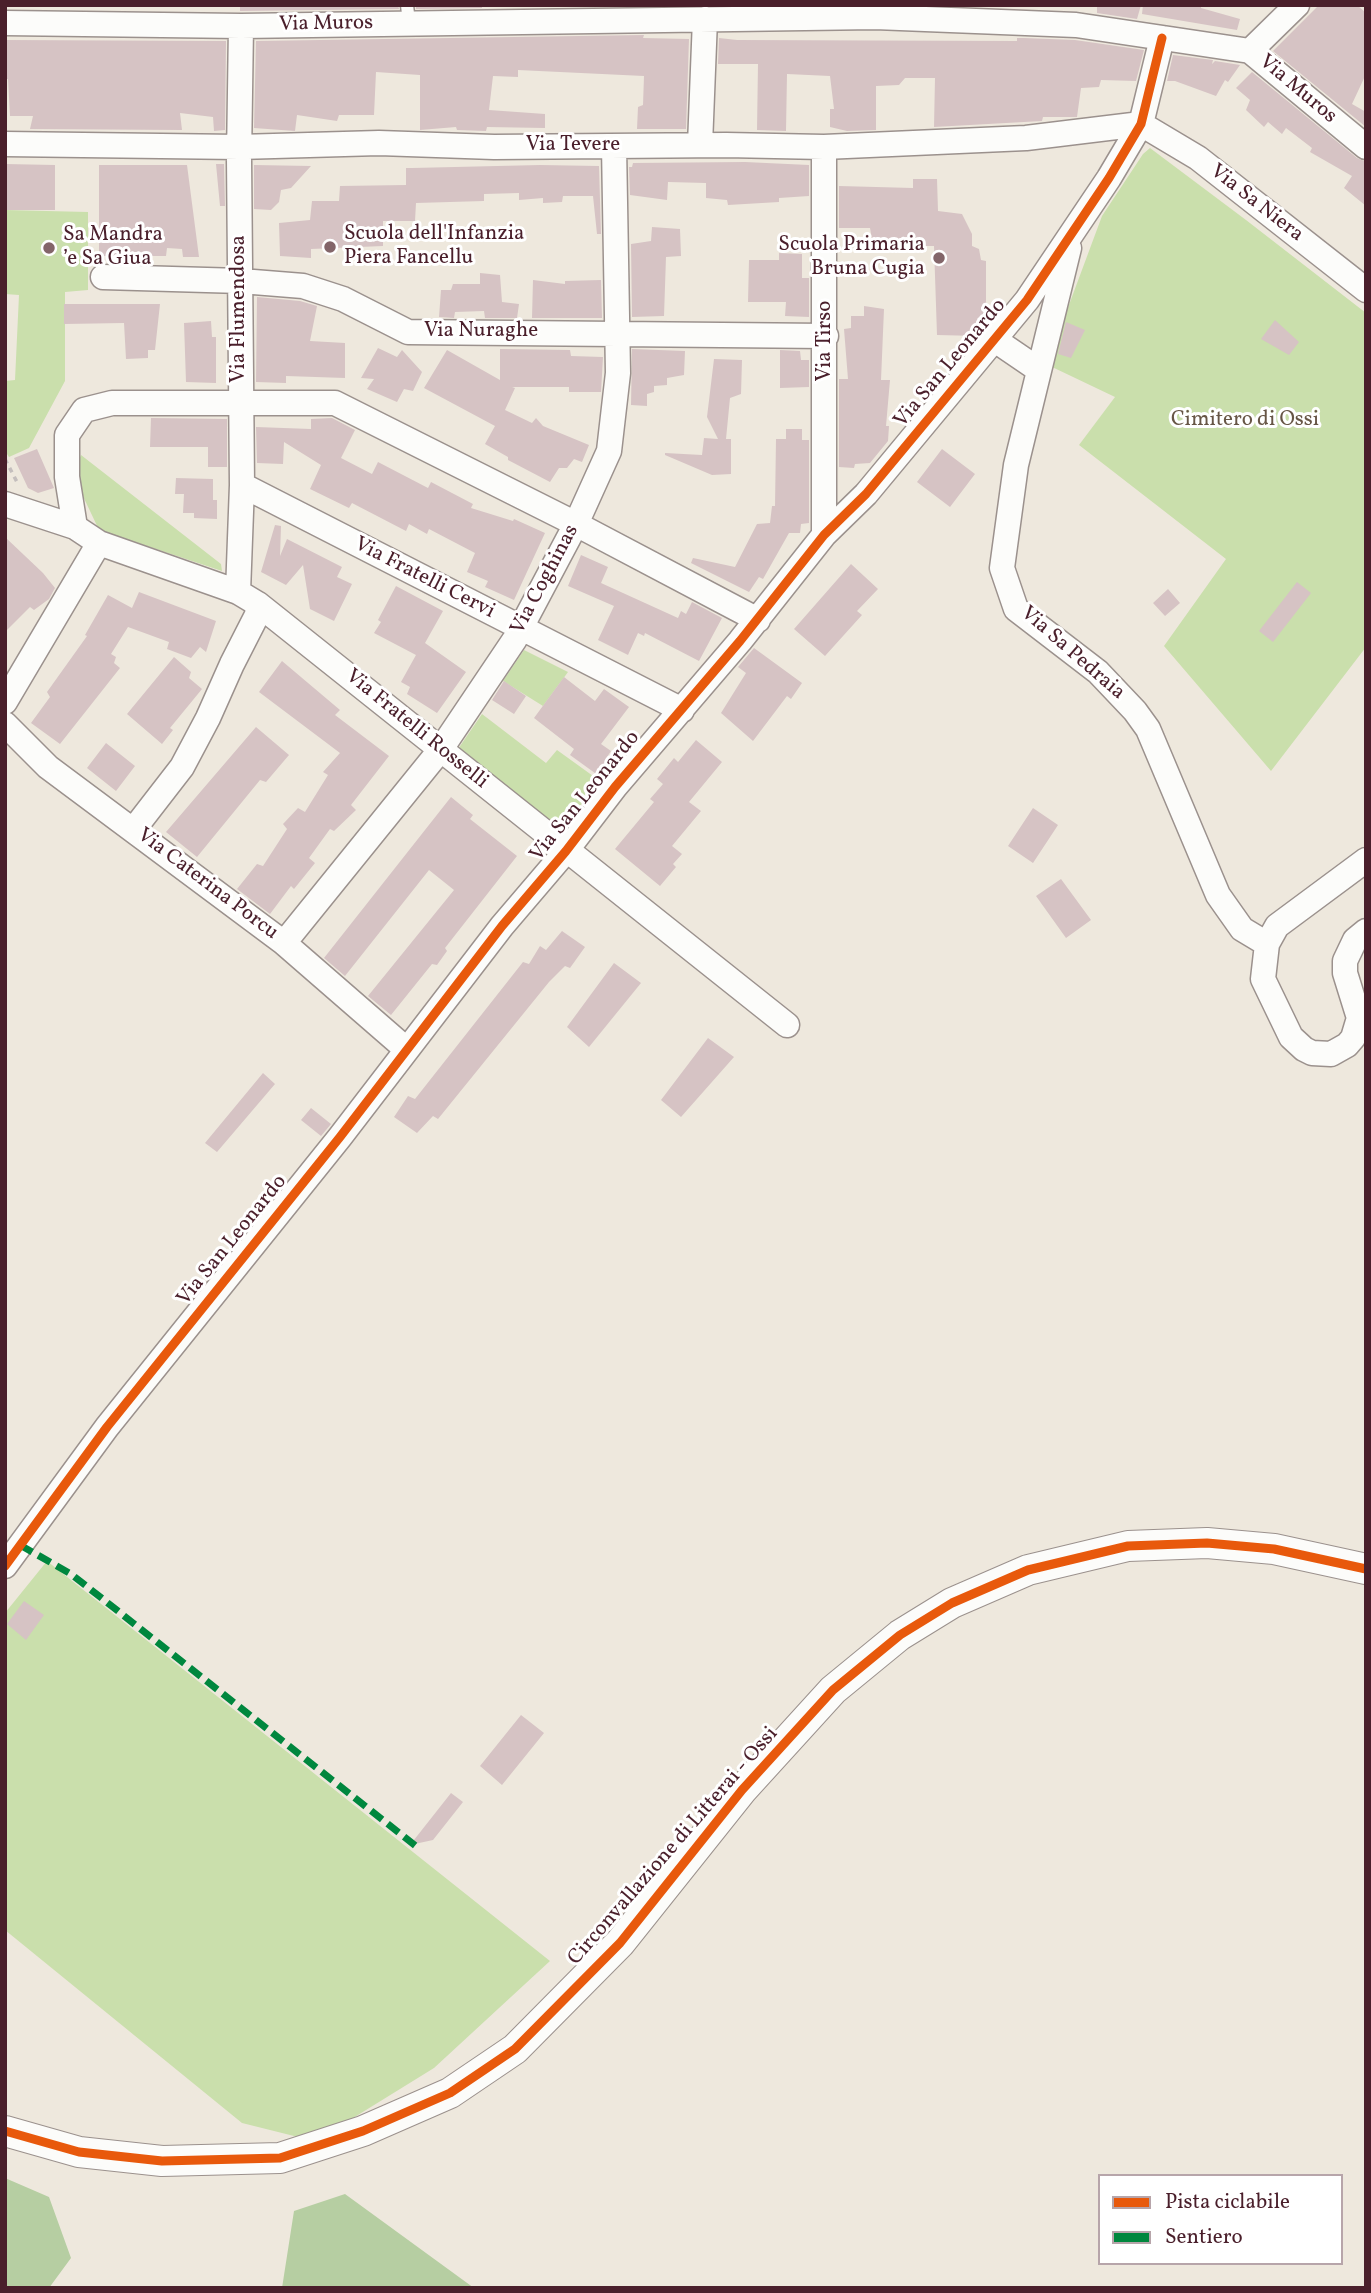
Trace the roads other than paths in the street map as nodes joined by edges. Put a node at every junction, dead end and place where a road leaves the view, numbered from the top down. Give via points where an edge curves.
1 (1297, 5) edge
2 (876, 11) edge
3 (408, 14) edge
4 (705, 19) junction
5 (5, 23) edge
6 (241, 26) junction
7 (1162, 37) junction
8 (1250, 51) junction
9 (1140, 124) junction
10 (5, 144) edge
11 (700, 145) junction
12 (614, 146) junction
13 (239, 147) junction
14 (824, 147) junction
15 (1366, 147) edge
16 (1074, 230) junction
17 (103, 277) dead end
18 (241, 281) junction
19 (1366, 290) edge
20 (617, 332) junction
21 (826, 336) junction
22 (995, 340) junction
23 (1039, 370) junction
24 (241, 403) junction
25 (242, 485) junction
26 (5, 504) edge
27 (576, 524) junction
28 (75, 527) junction
29 (824, 535) junction
30 (99, 543) junction
31 (248, 598) junction
32 (758, 620) junction
33 (522, 629) junction
34 (5, 702) edge
35 (682, 710) junction
36 (5, 724) edge
37 (441, 749) junction
38 (134, 829) junction
39 (566, 851) junction
40 (1366, 860) edge
41 (1366, 931) edge
42 (284, 943) junction
43 (1267, 944) junction
44 (787, 1025) dead end
45 (407, 1049) junction
46 (5, 1566) edge
47 (1366, 1569) edge
48 (5, 2131) edge

1 - 8 street
2 - 4 street, Via Muros
2 - 7 street, Via Muros via 1076,25
3 - 4 street, Via Muros
3 - 6 street, Via Muros
4 - 11 street
5 - 6 street, Via Muros
6 - 13 street, Via Flumendosa
7 - 8 street, Via Muros
7 - 9 street, Via San Leonardo
8 - 15 street, Via Muros
9 - 14 street, Via Tevere via 1026,138
9 - 16 street, Via San Leonardo
9 - 19 street, Via Sa Niera via 1198,158
10 - 13 street, Via Tevere
11 - 12 street, Via Tevere
11 - 14 street, Via Tevere
12 - 13 street, Via Tevere via 379,143
12 - 20 street, Via Coghinas
13 - 18 street, Via Flumendosa
14 - 21 street, Via Tirso
16 - 22 street, Via San Leonardo
16 - 23 street, Via Sa Pedraia
17 - 18 street, Via Nuraghe
18 - 20 street, Via Nuraghe via 303,286 343,299 408,332
18 - 24 street, Via Flumendosa
20 - 21 street, Via Nuraghe
20 - 27 street, Via Coghinas via 618,373 609,451
21 - 29 street, Via Tirso
22 - 23 street
22 - 29 street, Via San Leonardo via 866,494
23 - 43 street, Via Sa Pedraia via 1016,465 1002,568 1016,608 1098,672 1135,711 1148,729 1218,895 1242,929
24 - 25 street, Via Flumendosa
24 - 27 street via 335,402
24 - 28 street via 112,402 84,410 67,435 67,477
25 - 31 street, Via Flumendosa
25 - 33 street, Via Fratelli Cervi
26 - 28 street, Via Fratelli Rosselli
27 - 32 street
27 - 33 street, Via Coghinas
28 - 30 street, Via Fratelli Rosselli
29 - 32 street, Via San Leonardo
30 - 31 street, Via Fratelli Rosselli
30 - 34 street
31 - 37 street, Via Fratelli Rosselli
31 - 38 street, Via Flumendosa via 257,615 208,718 182,766
32 - 35 street, Via San Leonardo
33 - 35 street, Via Fratelli Cervi
33 - 37 street, Via Coghinas
35 - 39 street, Via San Leonardo
36 - 38 street, Via Caterina Porcu via 48,766
37 - 39 street, Via Fratelli Rosselli
37 - 42 street, Via Coghinas
38 - 42 street, Via Caterina Porcu
39 - 44 street, Via Fratelli Rosselli
39 - 45 street, Via San Leonardo
40 - 43 street via 1277,926
41 - 43 street via 1355,940 1345,961 1357,1007 1357,1029 1346,1045 1331,1054 1304,1049 1291,1037 1263,979
42 - 45 street, Via Caterina Porcu
45 - 46 street, Via San Leonardo via 107,1427
47 - 48 street, Circonvallazione di Litterai - Ossi via 1274,1549 1220,1544 1129,1546 1028,1570 952,1603 900,1634 833,1690 742,1790 620,1943 515,2049 450,2093 363,2131 281,2158 162,2161 79,2152

